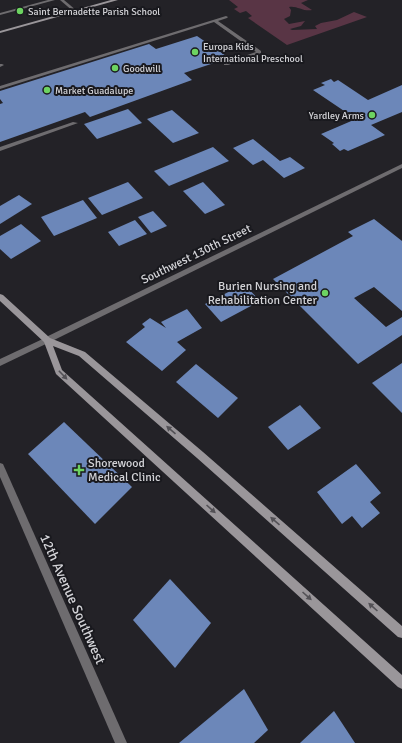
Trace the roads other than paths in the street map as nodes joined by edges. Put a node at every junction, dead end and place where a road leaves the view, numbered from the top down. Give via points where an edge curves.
1 (53, 0) edge
2 (62, 0) edge
3 (116, 0) edge
4 (75, 11) junction
5 (0, 14) edge
6 (226, 17) dead end
7 (214, 20) junction
8 (0, 32) edge
9 (226, 64) dead end
10 (0, 88) edge
11 (75, 124) dead end
12 (0, 149) edge
13 (402, 166) edge
14 (0, 297) edge
15 (47, 340) junction
16 (0, 363) edge
17 (0, 467) edge
18 (402, 633) edge
19 (402, 683) edge
20 (121, 743) edge

1 - 5 street
2 - 4 street
3 - 4 main road
4 - 8 main road
6 - 7 street
7 - 9 street via 259,52
7 - 10 street
11 - 12 street
13 - 15 street, Southwest 130th Street
14 - 15 main road
15 - 16 street, Southwest 130th Street
18 -> 15 main road via 82,354
15 -> 19 main road via 59,372
17 - 20 street, 12th Avenue Southwest

